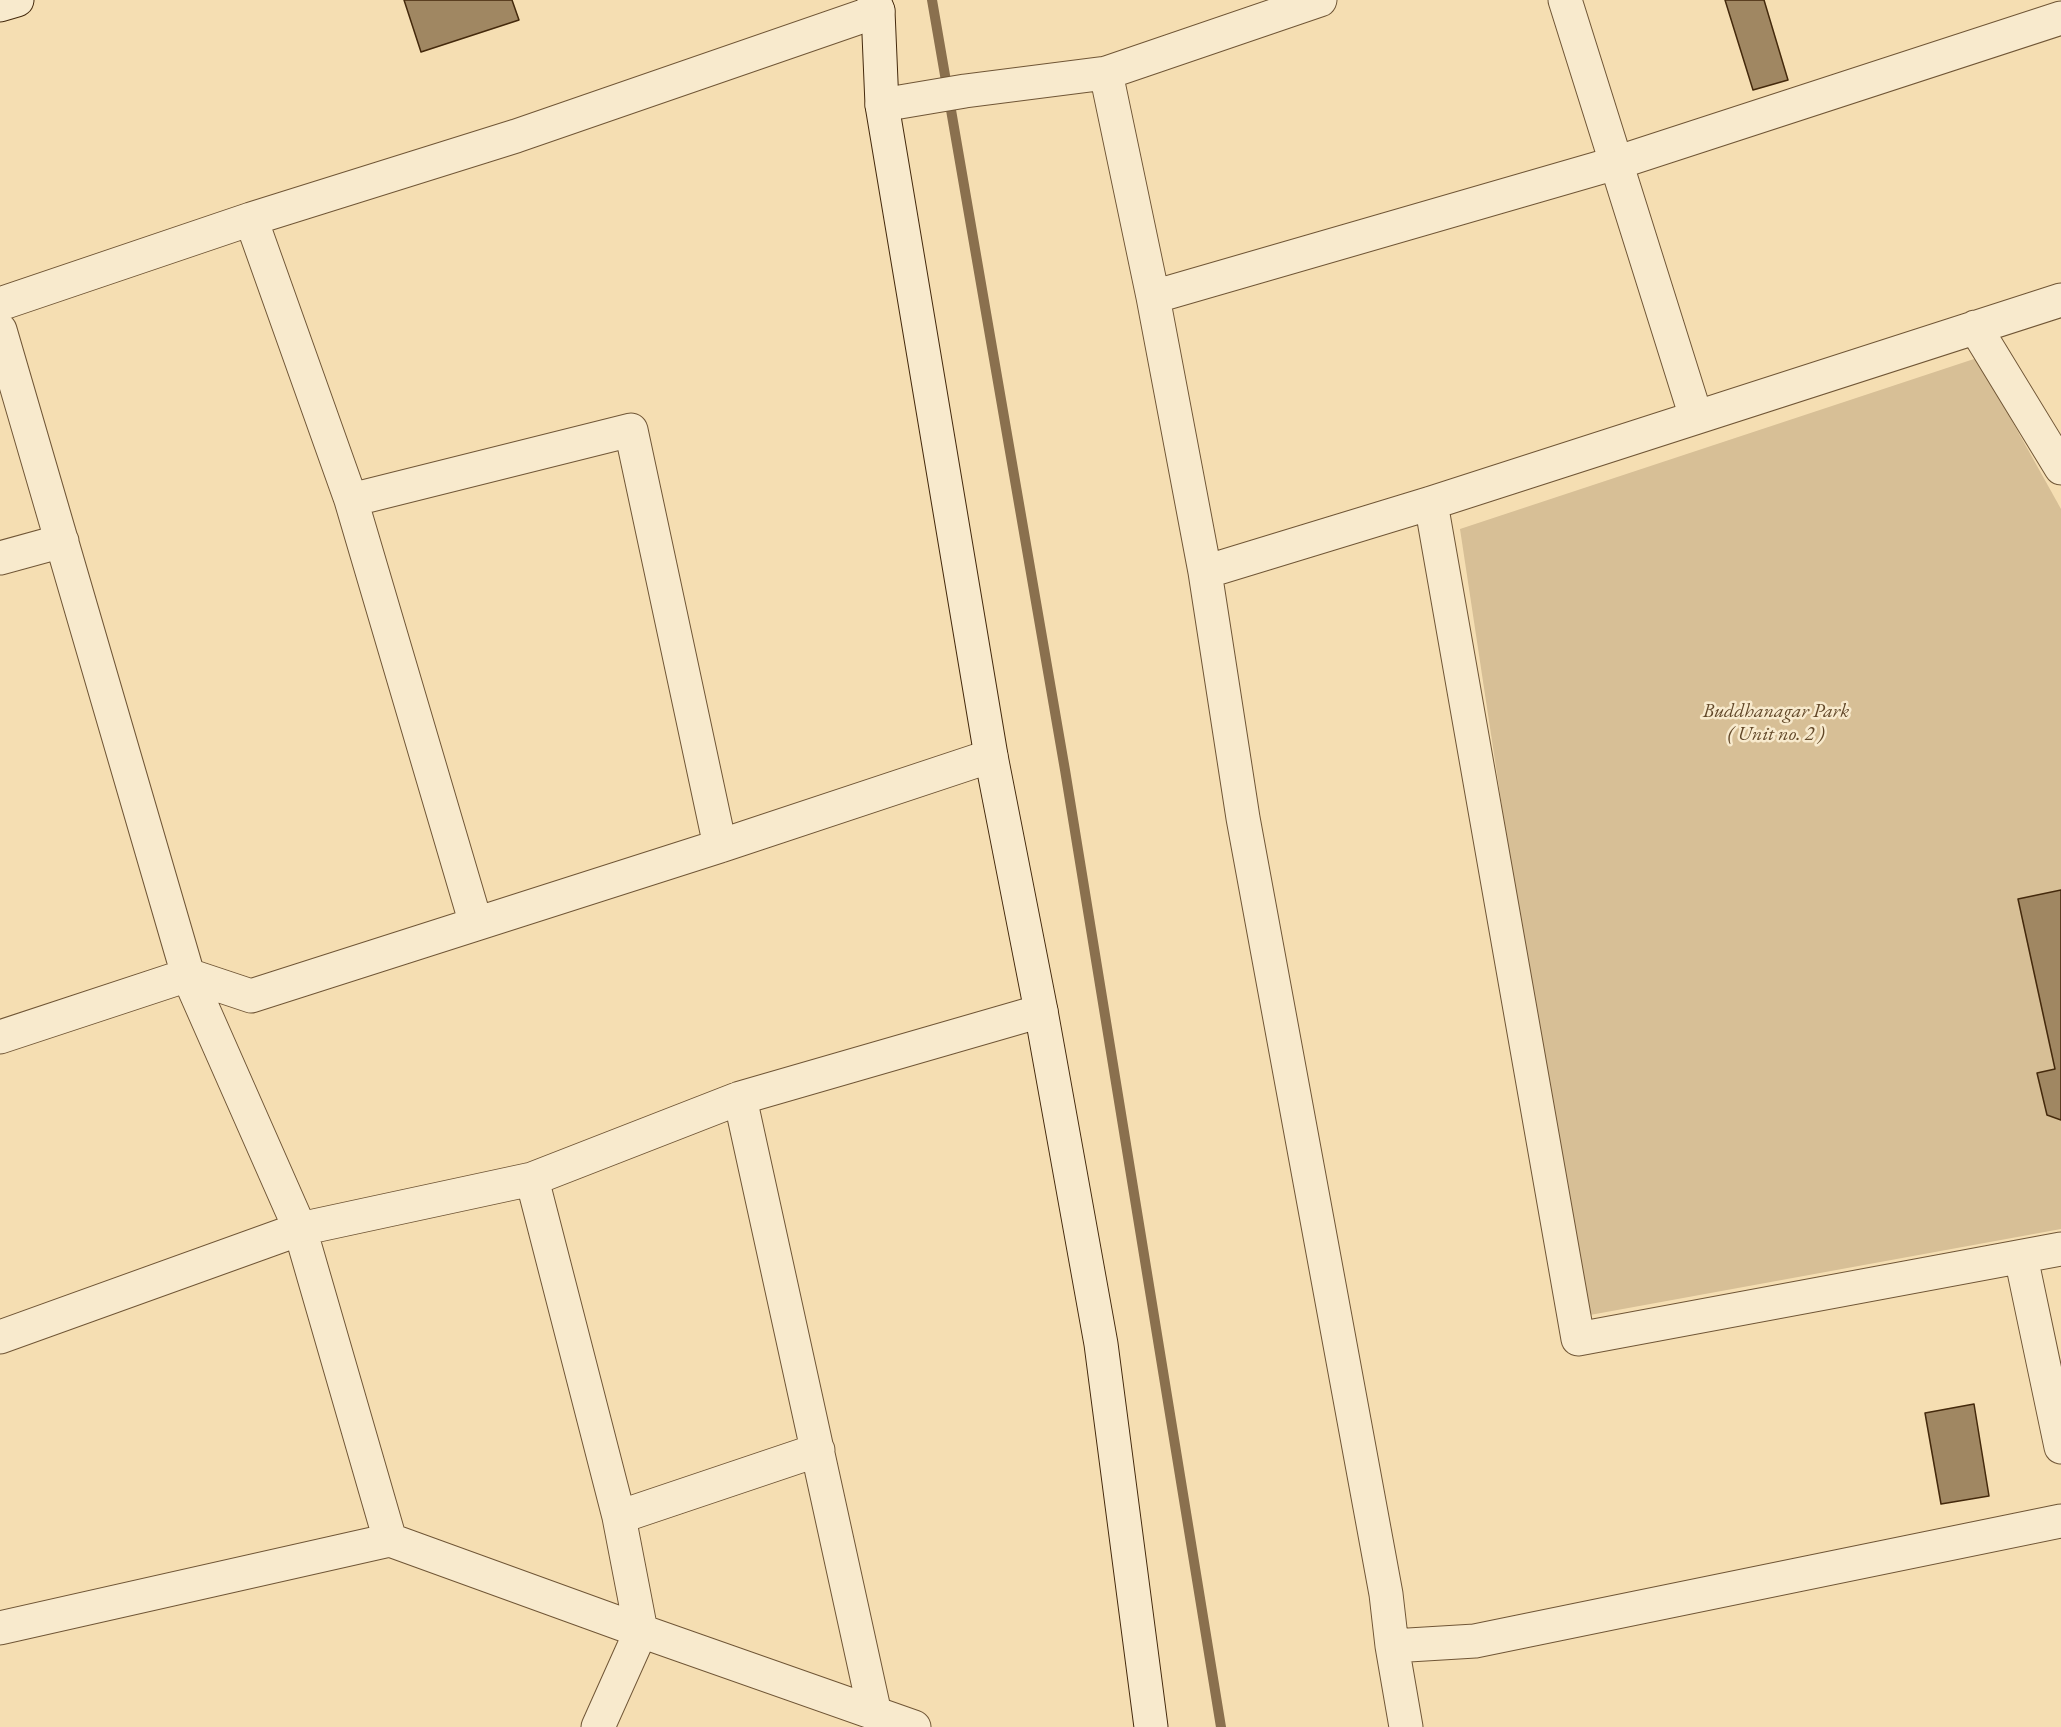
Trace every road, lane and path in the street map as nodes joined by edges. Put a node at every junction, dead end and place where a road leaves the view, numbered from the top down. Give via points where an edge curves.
1 (17, 0) edge
2 (1320, 0) edge
3 (1565, 0) edge
4 (0, 4) edge
5 (876, 6) edge
6 (2061, 18) edge
7 (1106, 73) junction
8 (893, 103) junction
9 (1616, 162) junction
10 (251, 219) junction
11 (1153, 297) junction
12 (2061, 300) edge
13 (0, 304) edge
14 (1975, 327) junction
15 (0, 330) edge
16 (1696, 417) junction
17 (2061, 468) edge
18 (351, 500) junction
19 (1431, 503) junction
20 (62, 541) junction
21 (0, 558) edge
22 (1205, 572) junction
23 (991, 756) junction
24 (720, 846) junction
25 (476, 924) junction
26 (188, 975) junction
27 (1041, 1011) junction
28 (0, 1037) edge
29 (740, 1098) junction
30 (532, 1179) junction
31 (300, 1228) junction
32 (2061, 1249) edge
33 (2021, 1257) junction
34 (0, 1336) edge
35 (2061, 1447) edge
36 (818, 1450) junction
37 (619, 1517) junction
38 (2061, 1521) edge
39 (390, 1540) junction
40 (0, 1628) edge
41 (641, 1631) junction
42 (1392, 1646) junction
43 (875, 1714) junction
44 (598, 1727) edge
45 (914, 1727) edge
46 (1150, 1727) edge
47 (1406, 1727) edge

1 - 4 street
2 - 7 street
3 - 9 street
5 - 8 street
5 - 10 street via 516,136
6 - 9 street
7 - 8 street
7 - 11 street
8 - 23 street
9 - 11 street
9 - 16 street
10 - 13 street
10 - 18 street
11 - 22 street
12 - 14 street
14 - 16 street
14 - 17 street
15 - 20 street
16 - 19 street
18 - 24 street via 631,430
18 - 25 street
19 - 22 street
19 - 33 street via 1578,1339
20 - 21 street
20 - 26 street
22 - 42 street via 1243,818 1386,1594
23 - 24 street
23 - 27 street
24 - 25 street
25 - 26 street via 251,996
26 - 28 street
26 - 31 street
27 - 29 street
27 - 46 street via 1101,1344
29 - 30 street
29 - 36 street
30 - 31 street
30 - 37 street
31 - 34 street
31 - 39 street
32 - 33 street
33 - 35 street
36 - 37 street
36 - 43 street
37 - 41 street
38 - 42 street via 1475,1641
39 - 40 street
39 - 41 street
41 - 43 street
41 - 44 street
42 - 47 street
43 - 45 street

